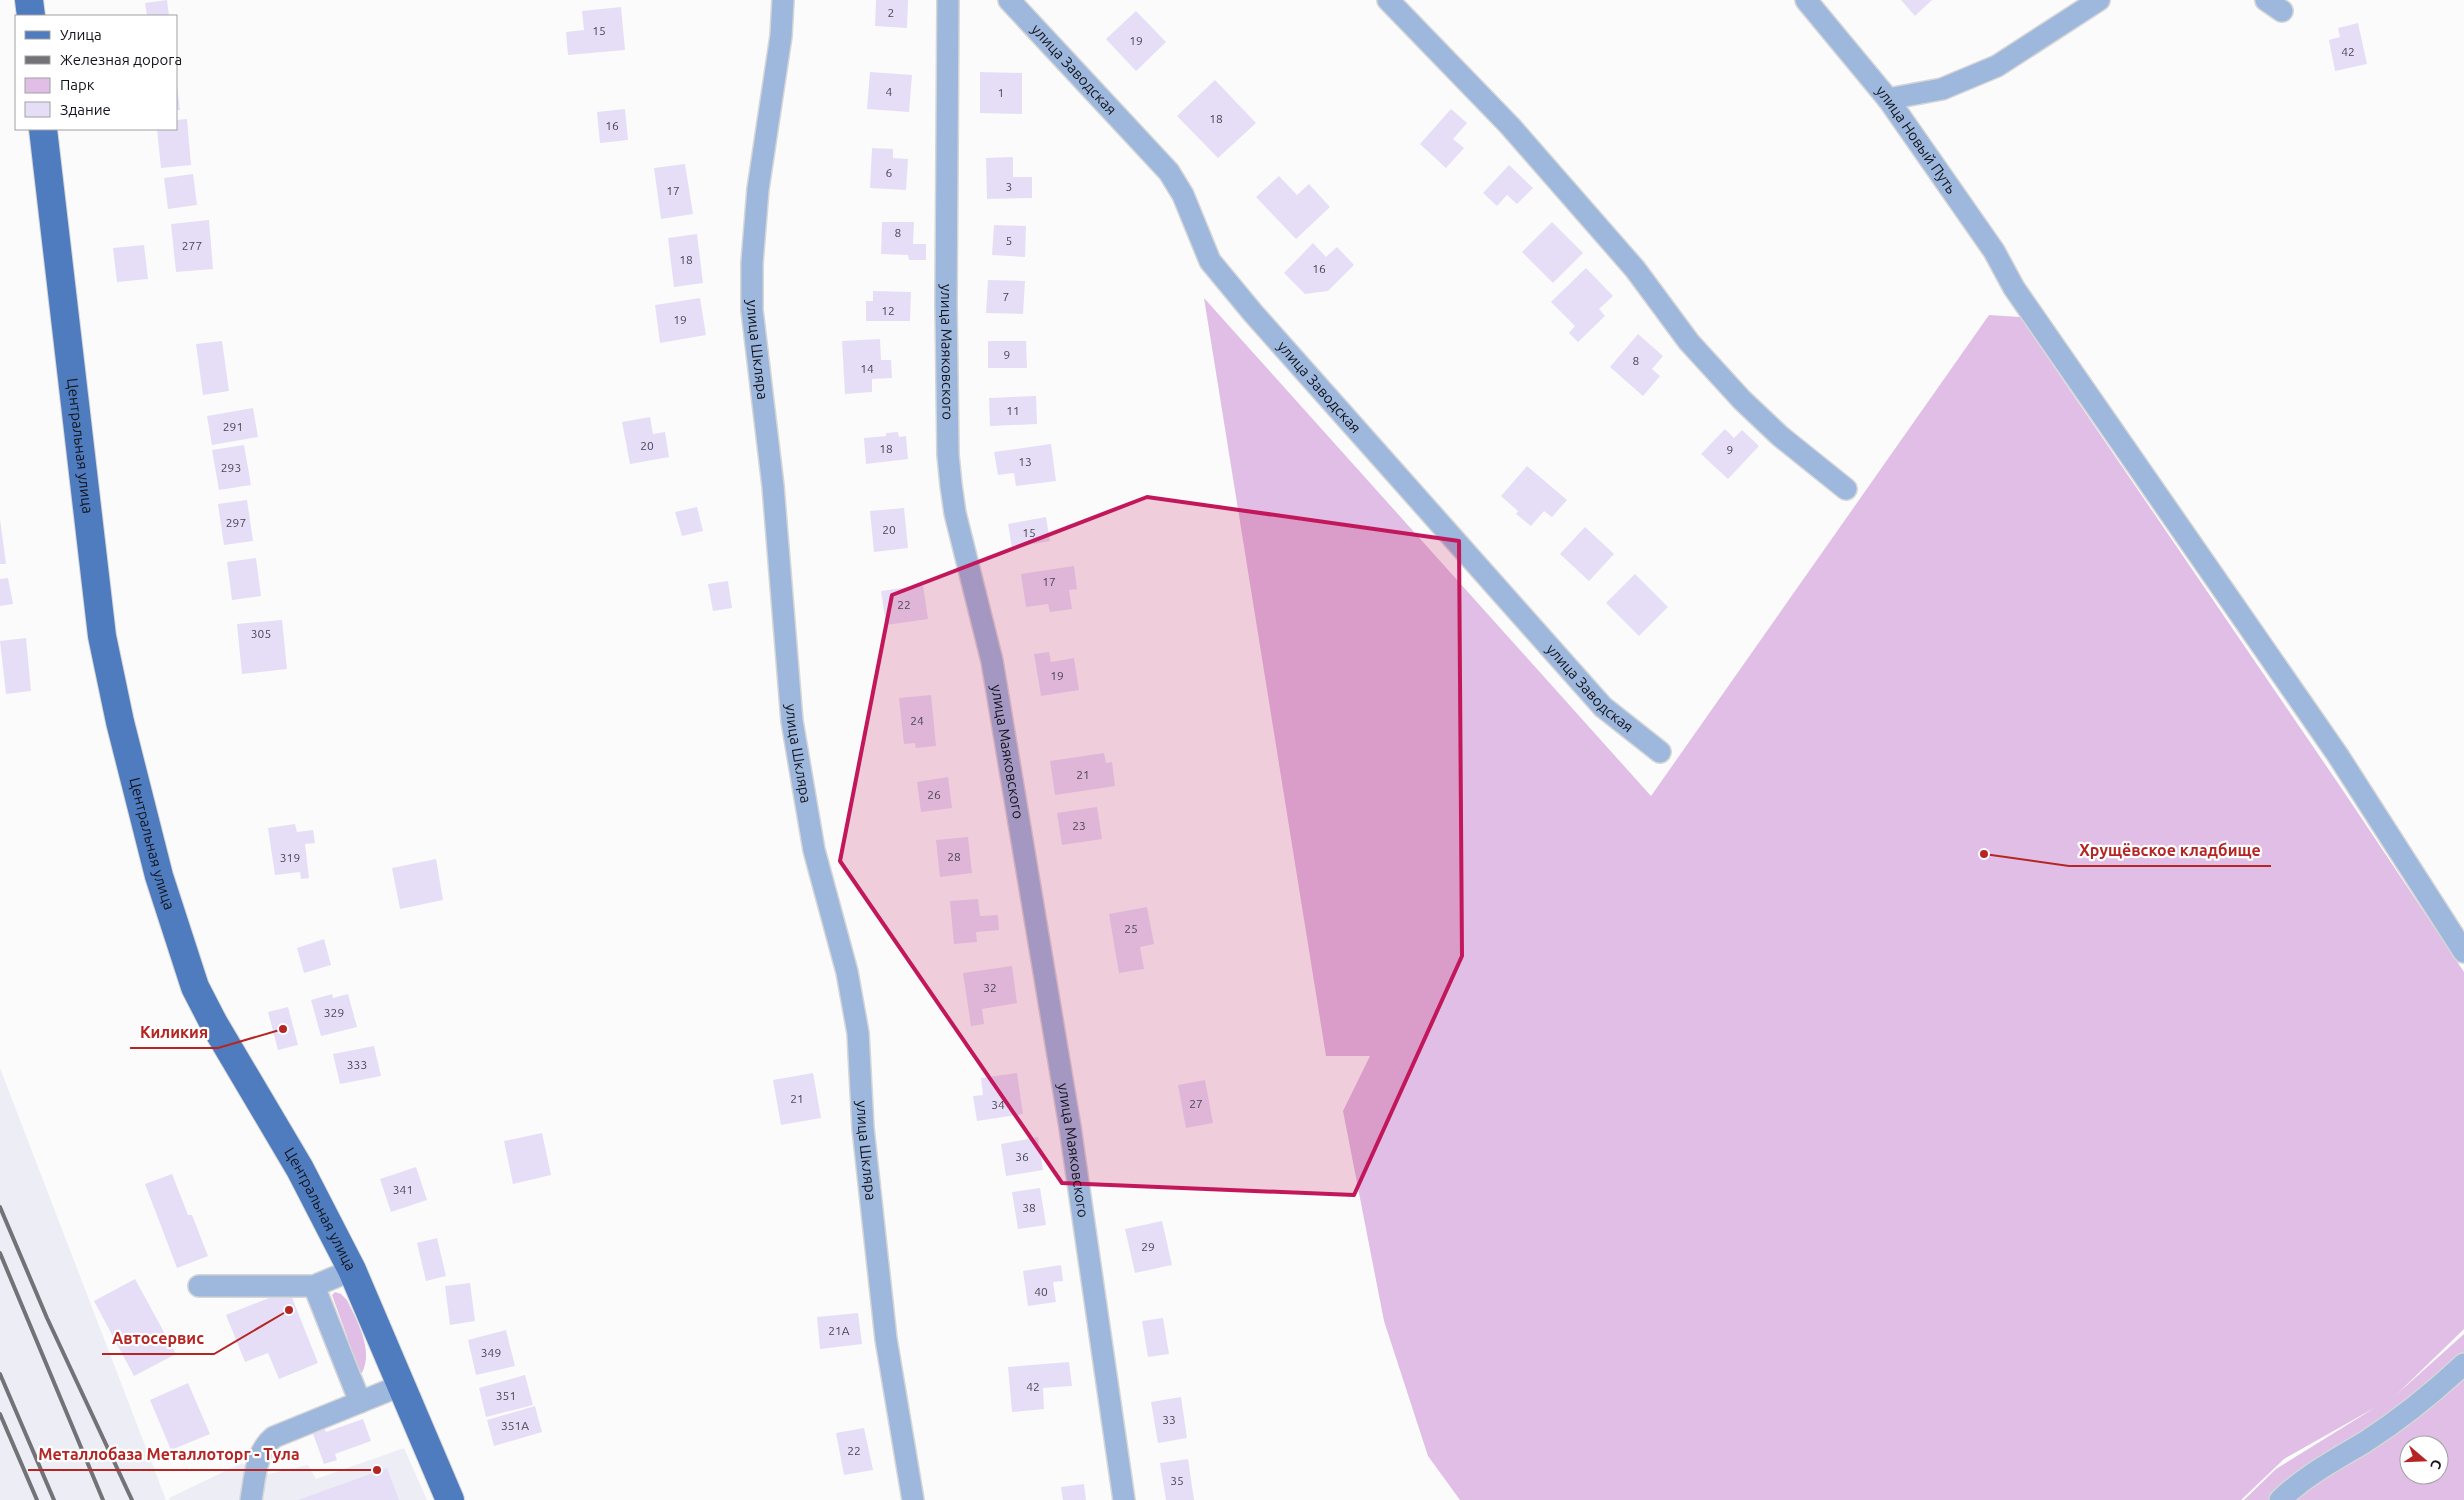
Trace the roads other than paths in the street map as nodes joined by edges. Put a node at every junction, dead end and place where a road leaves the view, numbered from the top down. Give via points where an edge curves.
1 (30, 0) edge
2 (783, 0) edge
3 (948, 0) edge
4 (1009, 0) edge
5 (1388, 0) edge
6 (1806, 0) edge
7 (2099, 0) edge
8 (31, 15) edge
9 (1888, 99) junction
10 (43, 130) edge
11 (1846, 489) dead end
12 (1660, 752) dead end
13 (2464, 952) edge
14 (352, 1270) junction
15 (199, 1286) dead end
16 (314, 1286) junction
17 (2464, 1364) edge
18 (402, 1385) junction
19 (360, 1402) junction
20 (251, 1500) edge
21 (450, 1500) edge
22 (913, 1500) edge
23 (1124, 1500) edge
24 (2280, 1500) edge

1 - 8 main road
2 - 22 street, улица Шкляра via 758,189 752,310 773,486 792,721 814,850 847,972 858,1033 863,1128 886,1339
3 - 23 street, улица Маяковского via 946,303 951,485 992,660 1070,1127
4 - 12 street, улица Заводская via 1168,172 1183,195 1210,261 1254,313 1603,707
5 - 11 street via 1510,126 1635,269 1689,342 1742,400 1780,436
6 - 9 street, улица Новый Путь
7 - 9 street via 1997,66 1942,89
9 - 13 street, улица Новый Путь via 1994,251 2014,288 2337,754
10 - 14 main road, Центральная улица via 102,636 157,868 195,987 300,1169
14 - 16 street
14 - 18 main road, Центральная улица
15 - 16 street
16 - 19 street
17 - 24 street via 2406,1414 2329,1462
18 - 19 street
18 - 21 main road, Центральная улица
19 - 20 street via 274,1436 260,1456

